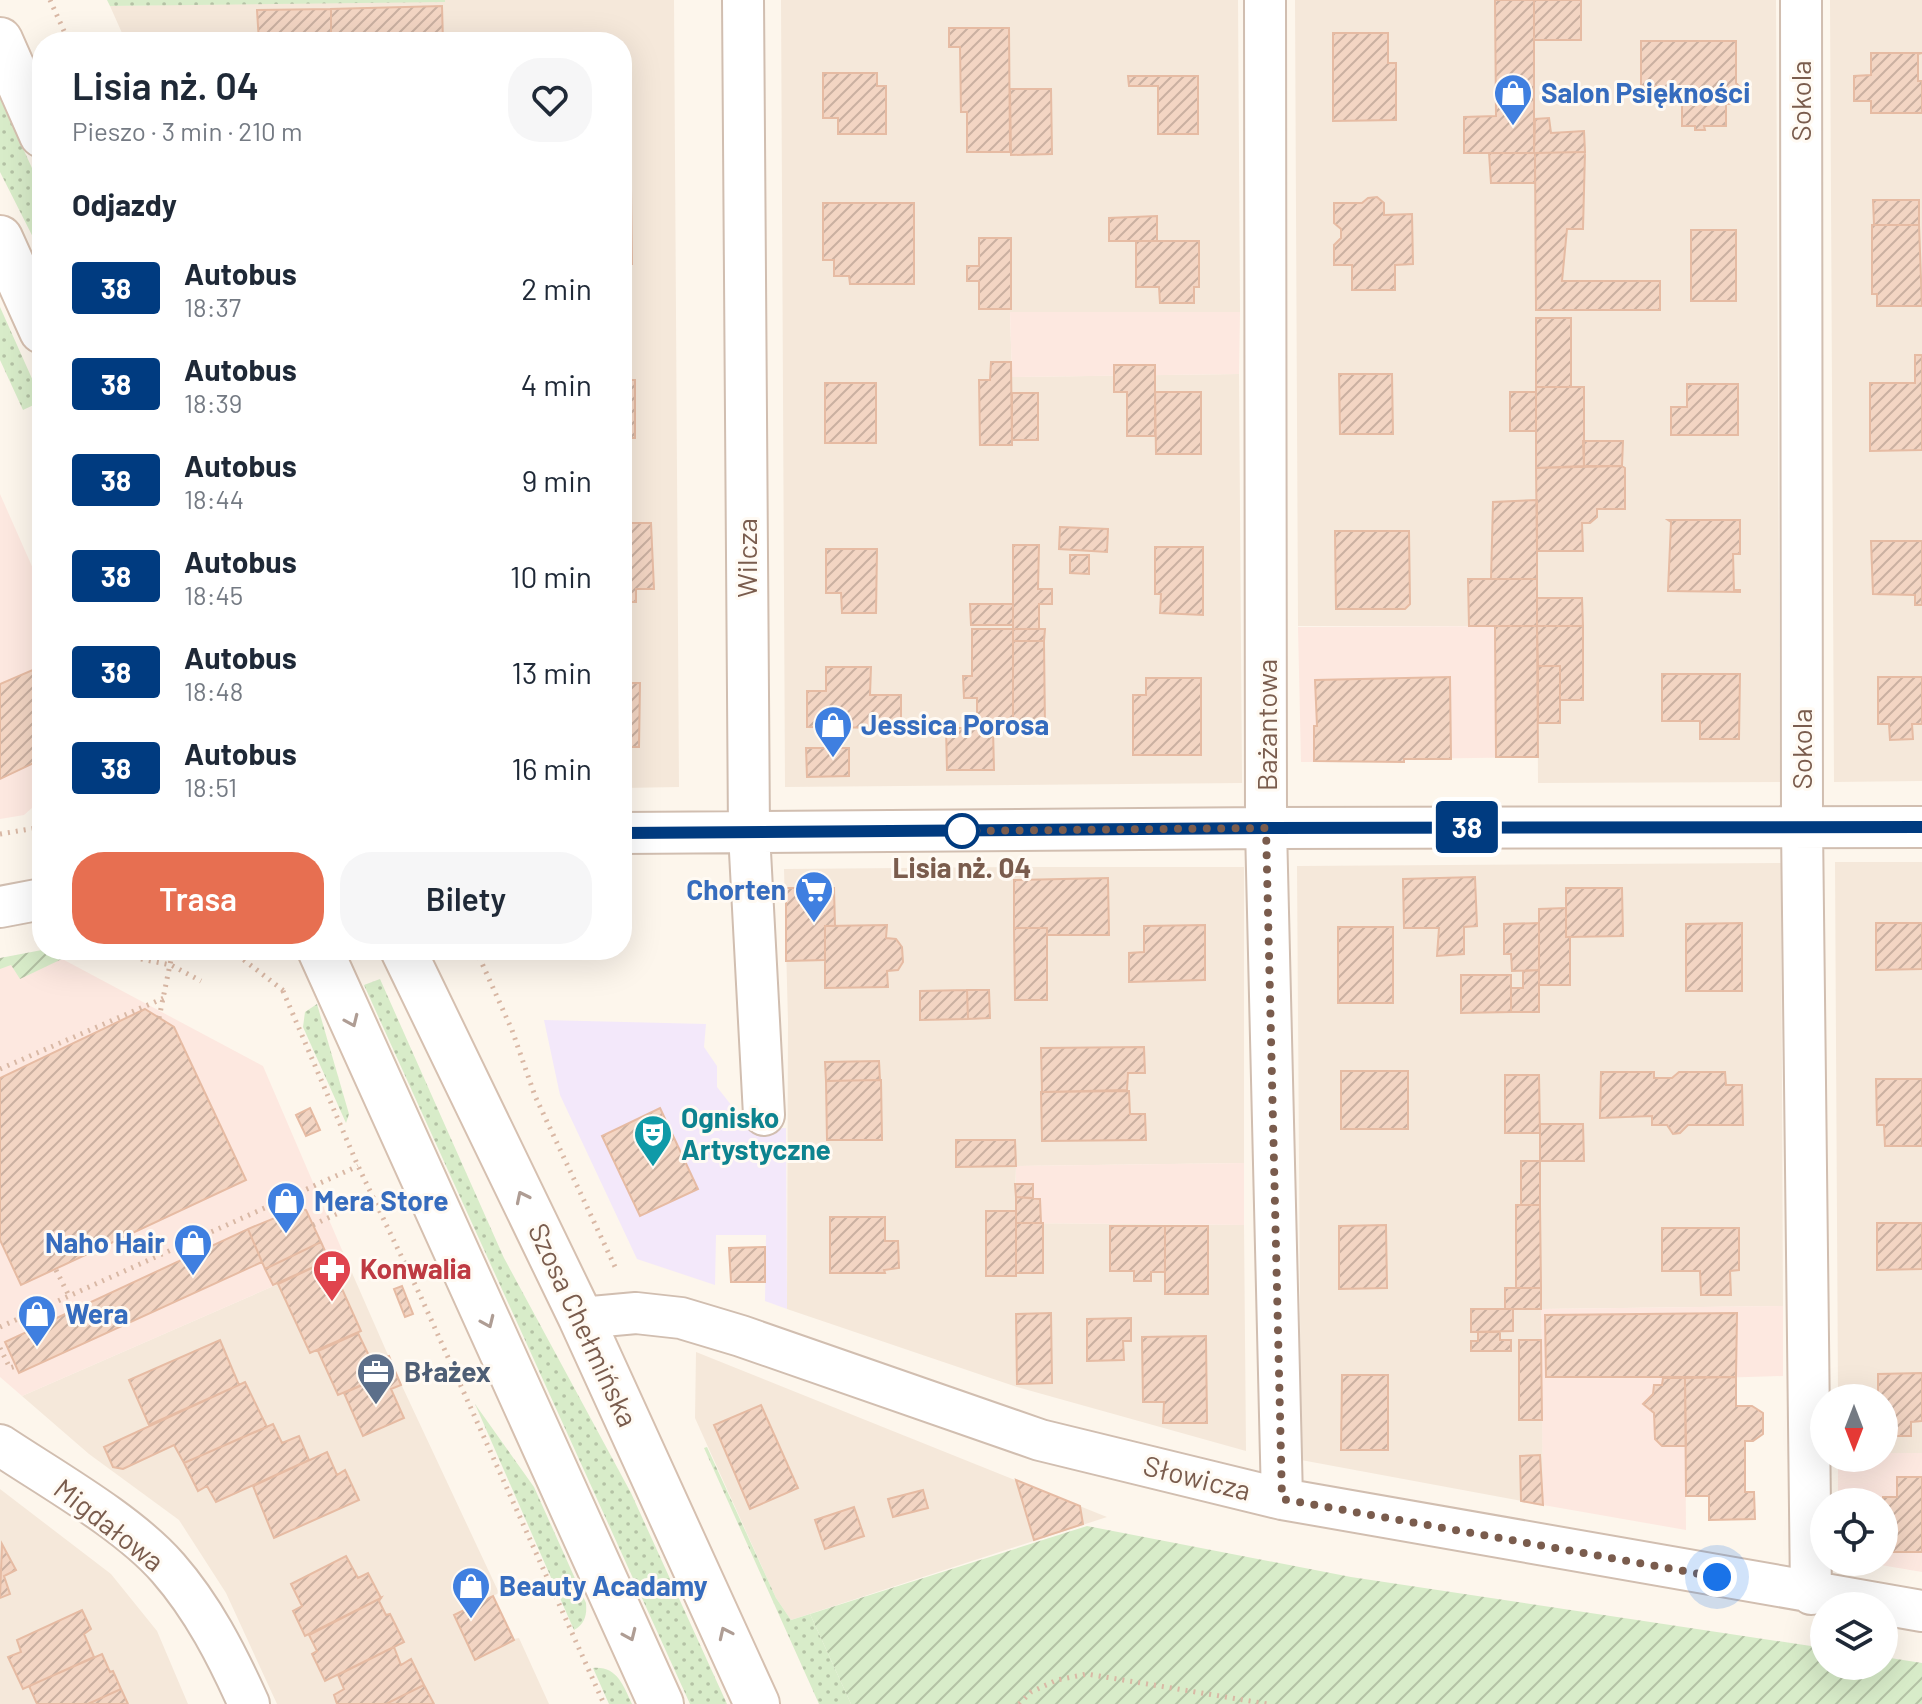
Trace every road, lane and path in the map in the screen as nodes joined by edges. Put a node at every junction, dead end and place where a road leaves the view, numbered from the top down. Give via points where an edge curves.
1 (50, 0) edge
2 (743, 0) edge
3 (1265, 0) edge
4 (1801, 0) edge
5 (64, 32) edge
6 (0, 40) edge
7 (32, 112) edge
8 (0, 238) edge
9 (32, 309) edge
10 (1802, 827) junction
11 (1922, 827) edge
12 (1266, 828) junction
13 (32, 829) edge
14 (632, 833) edge
15 (749, 833) junction
16 (0, 834) edge
17 (32, 901) edge
18 (0, 907) edge
19 (146, 960) edge
20 (172, 960) edge
21 (325, 960) edge
22 (408, 960) edge
23 (171, 965) junction
24 (201, 981) dead end
25 (283, 991) dead end
26 (164, 998) junction
27 (159, 1018) dead end
28 (0, 1069) edge
29 (764, 1115) dead end
30 (358, 1166) junction
31 (349, 1208) dead end
32 (313, 1225) dead end
33 (56, 1270) dead end
34 (69, 1296) junction
35 (581, 1318) junction
36 (0, 1327) edge
37 (0, 1348) edge
38 (16, 1366) dead end
39 (0, 1445) edge
40 (1282, 1499) junction
41 (1811, 1592) edge
42 (1810, 1594) edge
43 (1898, 1607) edge
44 (1922, 1611) edge
45 (249, 1704) edge
46 (604, 1704) edge
47 (661, 1704) edge
48 (757, 1704) edge
49 (1019, 1704) edge
50 (1268, 1704) edge

1 - 5 path
2 - 15 street, Wilcza
3 - 12 street, Bażantowa
4 - 10 street, Sokola
6 - 7 main road
8 - 9 main road
10 - 11 street
10 - 12 street
10 - 41 street, Sokola
12 - 15 street
12 - 40 street, Bażantowa
13 - 16 path
14 - 15 street
15 - 29 street, Wilcza
17 - 18 street
19 - 23 path
20 - 23 path
21 -> 47 main road
35 -> 22 main road, Szosa Chełmińska
23 - 24 path
23 - 26 path
25 - 30 path
26 - 27 path
26 - 28 path
30 - 34 path
30 - 46 path
31 - 32 path
33 - 34 path
34 - 36 path
35 - 40 street, Słowicza via 636,1313 681,1318 1040,1440
48 -> 35 main road, Szosa Chełmińska
37 - 38 path via 10,1368
39 - 45 street, Migdałowa via 117,1523 166,1565 200,1609
40 - 42 street, Słowicza
43 - 44 street, Słowicza
49 - 50 path via 1057,1680 1087,1674

